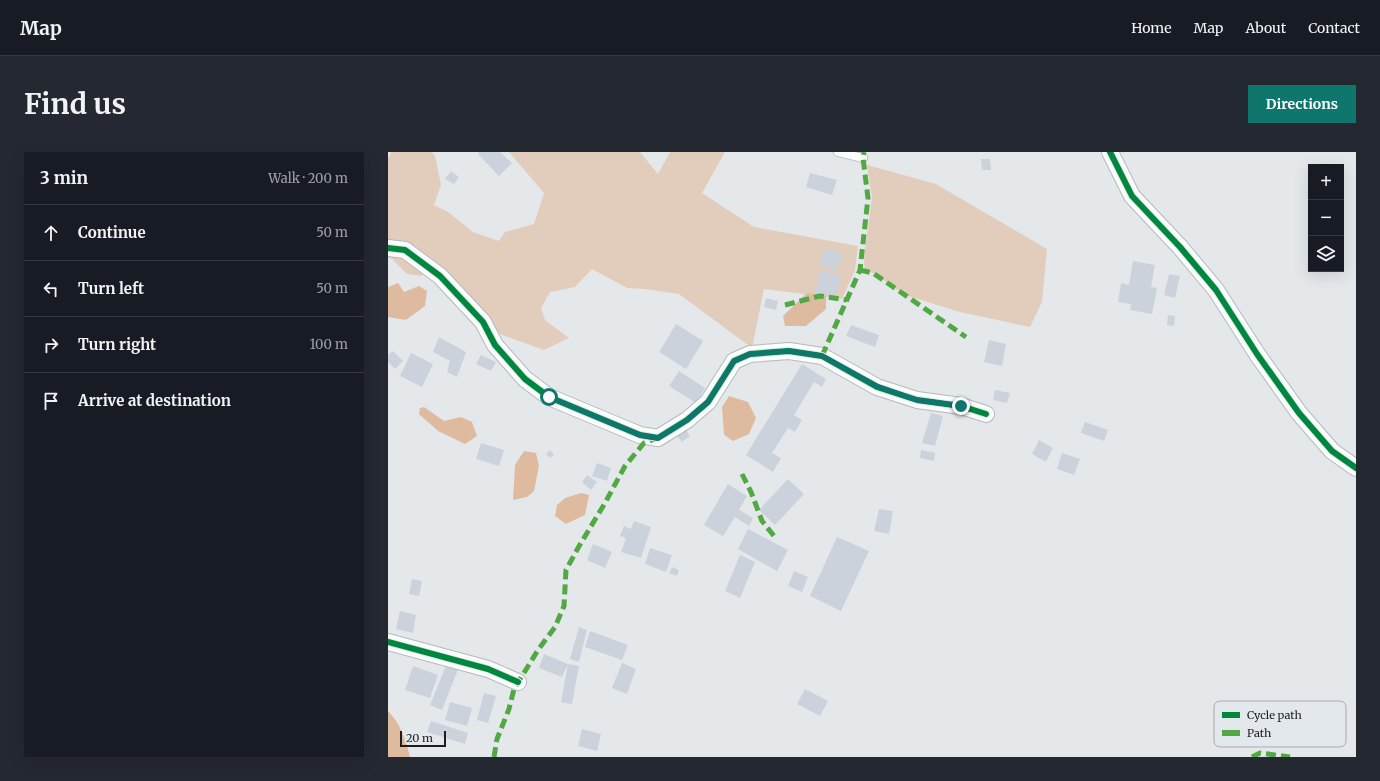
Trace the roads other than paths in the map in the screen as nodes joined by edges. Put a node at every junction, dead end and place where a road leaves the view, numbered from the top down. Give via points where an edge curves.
1 (838, 152) edge
2 (1110, 152) edge
3 (863, 158) dead end
4 (388, 248) edge
5 (986, 414) dead end
6 (1356, 468) edge
7 (388, 642) edge
8 (518, 682) dead end

1 - 3 lane
2 - 6 street via 1132,196 1180,246 1216,290 1257,354 1300,413 1332,451
4 - 5 street via 405,250 440,276 483,322 495,345 525,380 549,397 640,435 658,438 687,420 708,402 734,361 750,354 789,351 822,356 877,386 917,400 961,406
7 - 8 street via 488,669

